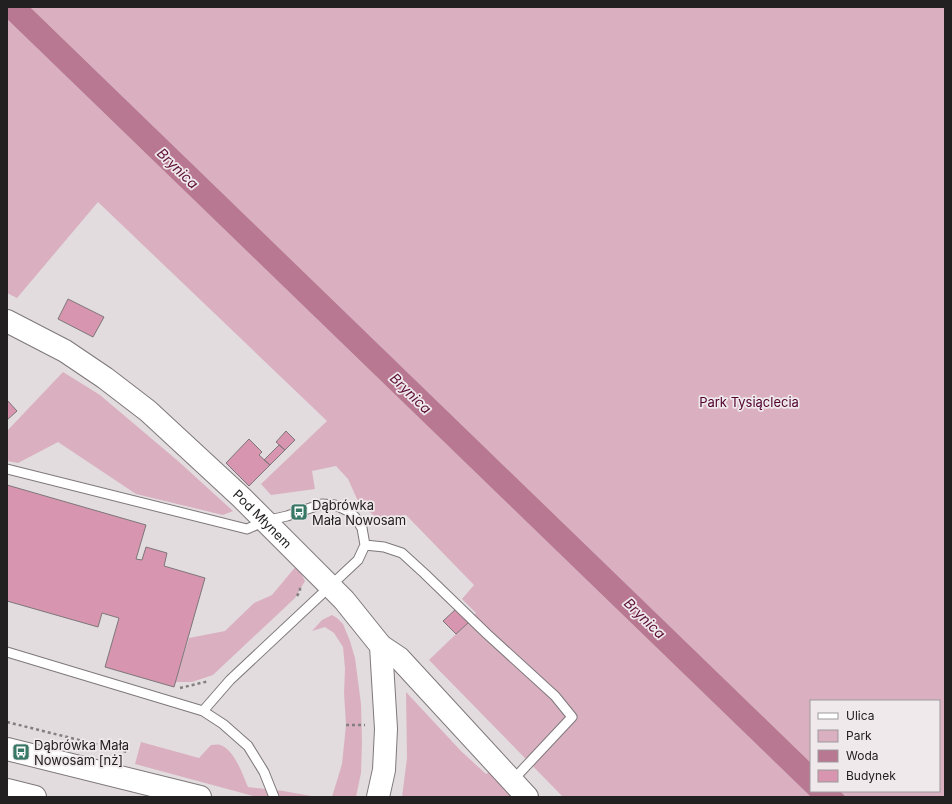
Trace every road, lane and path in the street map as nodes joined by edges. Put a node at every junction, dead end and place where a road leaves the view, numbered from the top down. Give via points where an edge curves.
1 (7, 321) edge
2 (7, 469) edge
3 (265, 520) junction
4 (364, 545) junction
5 (330, 586) junction
6 (381, 646) junction
7 (7, 652) edge
8 (203, 711) junction
9 (7, 722) edge
10 (346, 725) dead end
11 (370, 725) dead end
12 (7, 749) edge
13 (127, 752) dead end
14 (512, 781) junction
15 (7, 790) edge
16 (35, 797) edge
17 (200, 797) edge
18 (274, 797) edge
19 (378, 797) edge
20 (527, 797) edge

1 - 3 main road, Pod Młynem via 65,351 148,411
2 - 3 lane via 247,529
3 - 4 lane via 287,516 322,504 335,505 356,517 362,528
3 - 5 main road, Pod Młynem
4 - 5 lane via 358,560
4 - 14 lane via 384,547 402,553 555,696 572,717
5 - 6 main road, Pod Młynem
5 - 8 lane via 230,680
6 - 14 main road, Pod Młynem via 399,658
6 - 19 main road via 386,729 384,770
7 - 8 lane
8 - 18 lane via 223,724 248,746 264,772
9 - 13 path
10 - 11 path
12 - 17 main road
14 - 20 main road, Pod Młynem
15 - 16 main road

